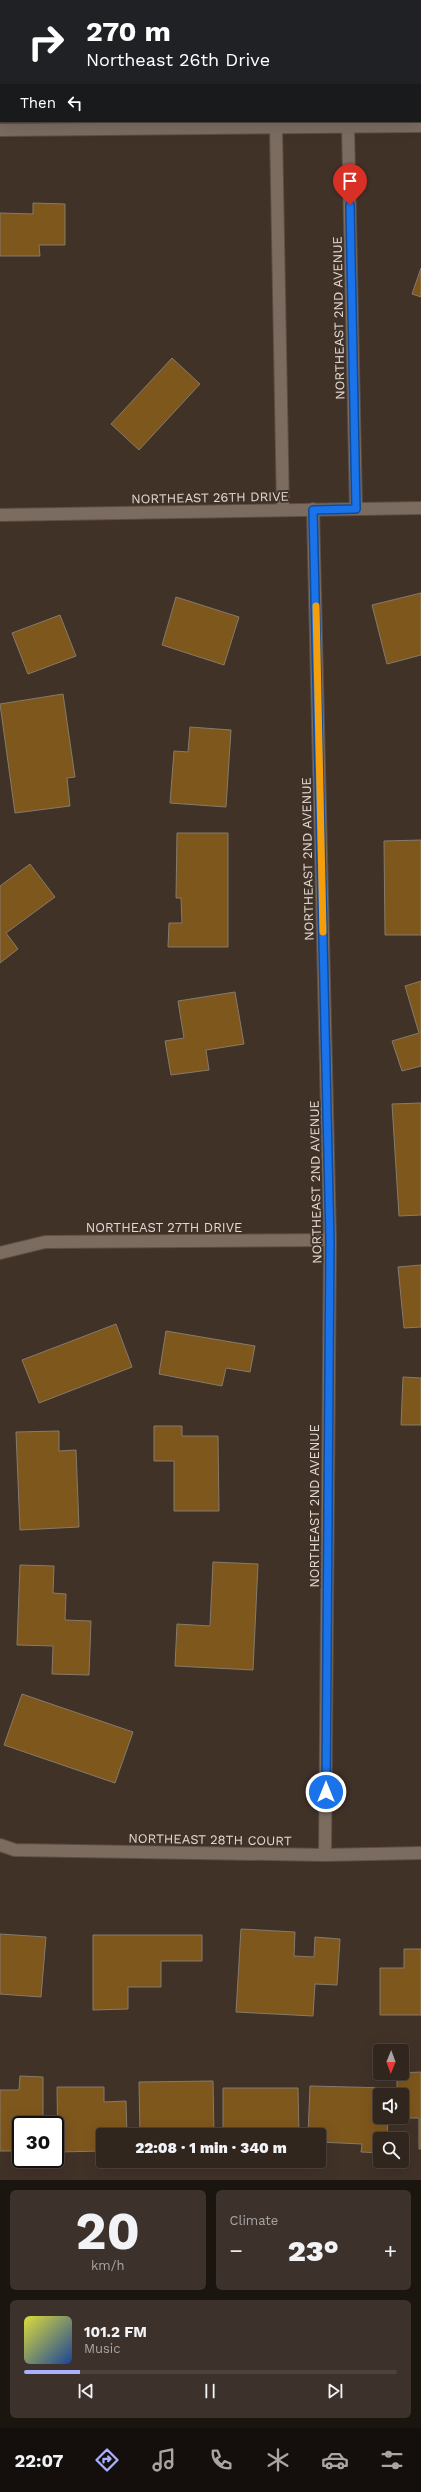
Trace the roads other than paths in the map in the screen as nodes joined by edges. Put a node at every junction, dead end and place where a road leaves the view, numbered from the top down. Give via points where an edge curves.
1 (421, 126) edge
2 (348, 127) junction
3 (276, 128) junction
4 (0, 130) edge
5 (421, 508) edge
6 (356, 509) junction
7 (283, 510) junction
8 (313, 510) junction
9 (0, 515) edge
10 (330, 1240) junction
11 (0, 1253) edge
12 (0, 1845) edge
13 (421, 1853) edge
14 (325, 1855) junction

1 - 2 street
2 - 3 street
2 - 6 street, NORTHEAST 2ND AVENUE
3 - 4 street
3 - 7 street
5 - 6 street, NORTHEAST 26TH DRIVE
6 - 8 street, NORTHEAST 26TH DRIVE
7 - 8 street, NORTHEAST 26TH DRIVE
7 - 9 street, NORTHEAST 26TH DRIVE
8 - 10 street, NORTHEAST 2ND AVENUE
10 - 11 street, NORTHEAST 27TH DRIVE via 45,1242
10 - 14 street, NORTHEAST 2ND AVENUE
12 - 14 street, NORTHEAST 28TH COURT via 15,1850
13 - 14 street, NORTHEAST 28TH COURT

